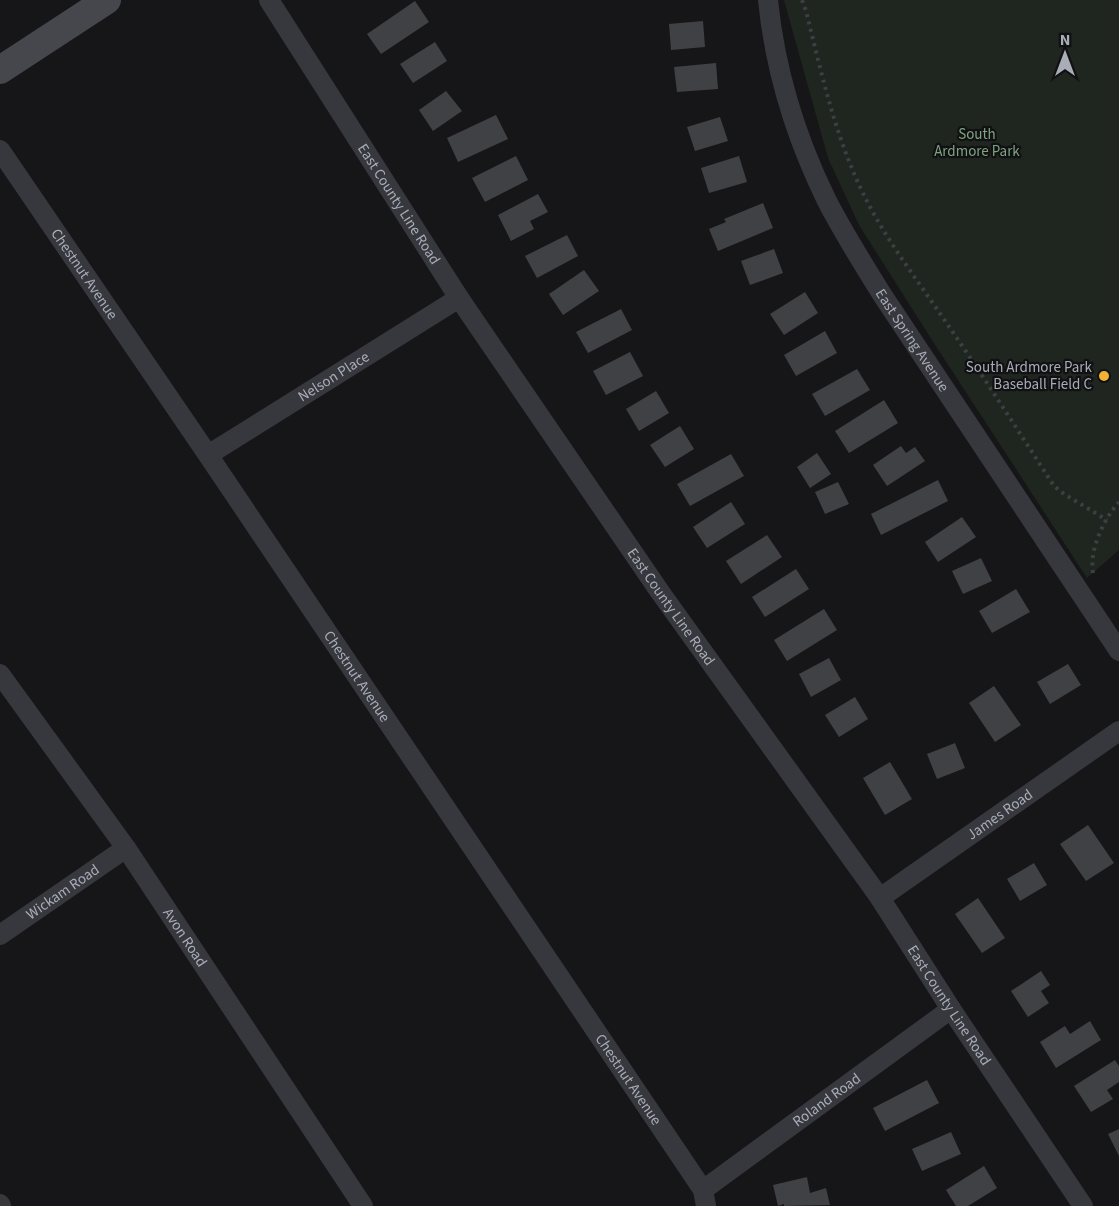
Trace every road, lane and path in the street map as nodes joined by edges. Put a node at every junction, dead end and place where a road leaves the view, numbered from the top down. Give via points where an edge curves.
1 (107, 0) edge
2 (269, 0) edge
3 (768, 0) edge
4 (802, 0) edge
5 (0, 70) edge
6 (0, 150) edge
7 (459, 298) junction
8 (208, 455) junction
9 (1119, 502) edge
10 (1107, 520) junction
11 (1094, 577) dead end
12 (1119, 651) edge
13 (0, 674) edge
14 (1119, 731) edge
15 (126, 848) junction
16 (880, 898) junction
17 (0, 935) edge
18 (951, 1009) junction
19 (704, 1198) edge
20 (363, 1206) edge
21 (1083, 1206) edge

1 - 5 main road
2 - 7 street, East County Line Road
3 - 12 street, East Spring Avenue via 784,91 827,201 883,296
4 - 10 path via 829,104 873,212 1054,486
6 - 8 street, Chestnut Avenue
7 - 8 street, Nelson Place
7 - 16 street, East County Line Road via 660,592
8 - 19 street, Chestnut Avenue
9 - 10 path
10 - 11 path via 1095,549
13 - 15 street, Avon Road
14 - 16 street, James Road
15 - 17 street, Wickam Road
15 - 20 street, Avon Road
16 - 18 street, East County Line Road
18 - 19 street, Roland Road
18 - 21 street, East County Line Road

